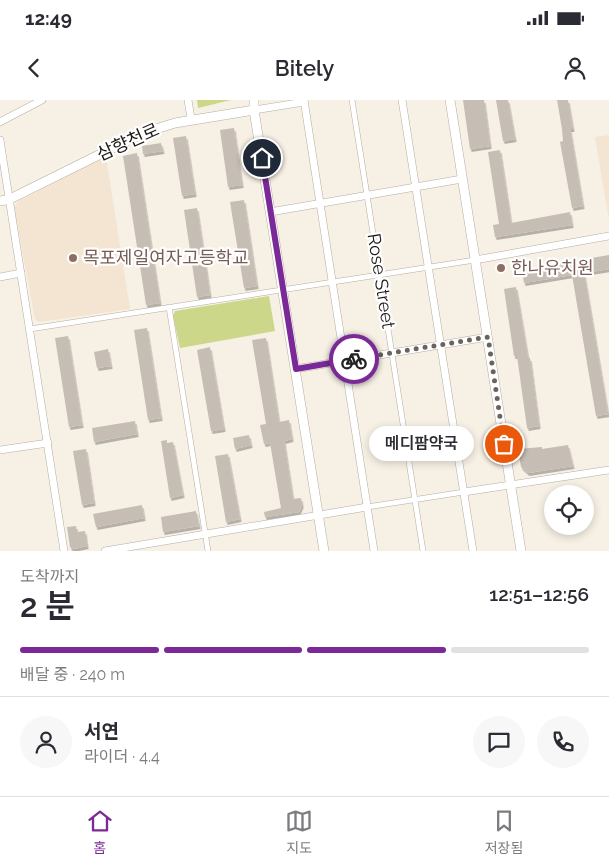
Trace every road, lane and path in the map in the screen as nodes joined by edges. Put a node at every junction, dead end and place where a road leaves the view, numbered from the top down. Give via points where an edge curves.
1 (42, 100) edge
2 (188, 100) edge
3 (254, 100) edge
4 (352, 100) edge
5 (402, 100) edge
6 (450, 100) edge
7 (304, 101) edge
8 (254, 110) junction
9 (191, 119) junction
10 (0, 122) edge
11 (0, 140) edge
12 (462, 179) junction
13 (416, 188) junction
14 (368, 196) junction
15 (10, 199) junction
16 (0, 201) edge
17 (320, 204) junction
18 (270, 212) junction
19 (609, 236) edge
20 (475, 260) junction
21 (429, 267) junction
22 (21, 273) junction
23 (380, 274) junction
24 (0, 276) edge
25 (332, 281) junction
26 (283, 289) junction
27 (169, 307) junction
28 (30, 329) junction
29 (488, 337) junction
30 (441, 345) junction
31 (392, 353) junction
32 (344, 361) junction
33 (296, 369) junction
34 (48, 443) junction
35 (0, 450) edge
36 (609, 470) edge
37 (511, 485) junction
38 (464, 492) junction
39 (415, 500) junction
40 (367, 507) junction
41 (319, 516) junction
42 (206, 535) junction
43 (64, 551) edge
44 (105, 551) edge
45 (208, 551) edge
46 (324, 551) edge
47 (374, 551) edge
48 (424, 551) edge
49 (473, 551) edge
50 (522, 551) edge

1 - 10 street
2 - 9 street
3 - 8 street
4 - 14 street, Rose Street
5 - 13 street
6 - 12 street
7 - 8 street
7 - 17 street
8 - 9 street, 삼향천로
8 - 18 street
9 - 15 street, 삼향천로 via 126,140
11 - 15 street
12 - 13 street
12 - 20 street
13 - 14 street
13 - 21 street
14 - 17 street
14 - 23 street, Rose Street
15 - 16 street, 삼향천로
15 - 22 street
17 - 18 street
17 - 25 street
18 - 26 street
19 - 20 street
20 - 21 street
20 - 29 street
21 - 23 street
21 - 30 street
22 - 24 street
22 - 28 street
23 - 25 street
23 - 31 street, Rose Street
25 - 26 street
25 - 32 street
26 - 27 street
26 - 33 street
27 - 28 street
27 - 42 street
28 - 34 street
29 - 30 street
29 - 37 street
30 - 31 street
30 - 38 street
31 - 32 street
31 - 39 street, Rose Street
32 - 33 street
32 - 40 street
33 - 41 street
34 - 35 street
34 - 43 street
36 - 37 street
37 - 38 street
37 - 50 street
38 - 39 street
38 - 49 street
39 - 40 street
39 - 48 street, Rose Street
40 - 41 street
40 - 47 street
41 - 42 street
41 - 46 street
42 - 44 street
42 - 45 street

